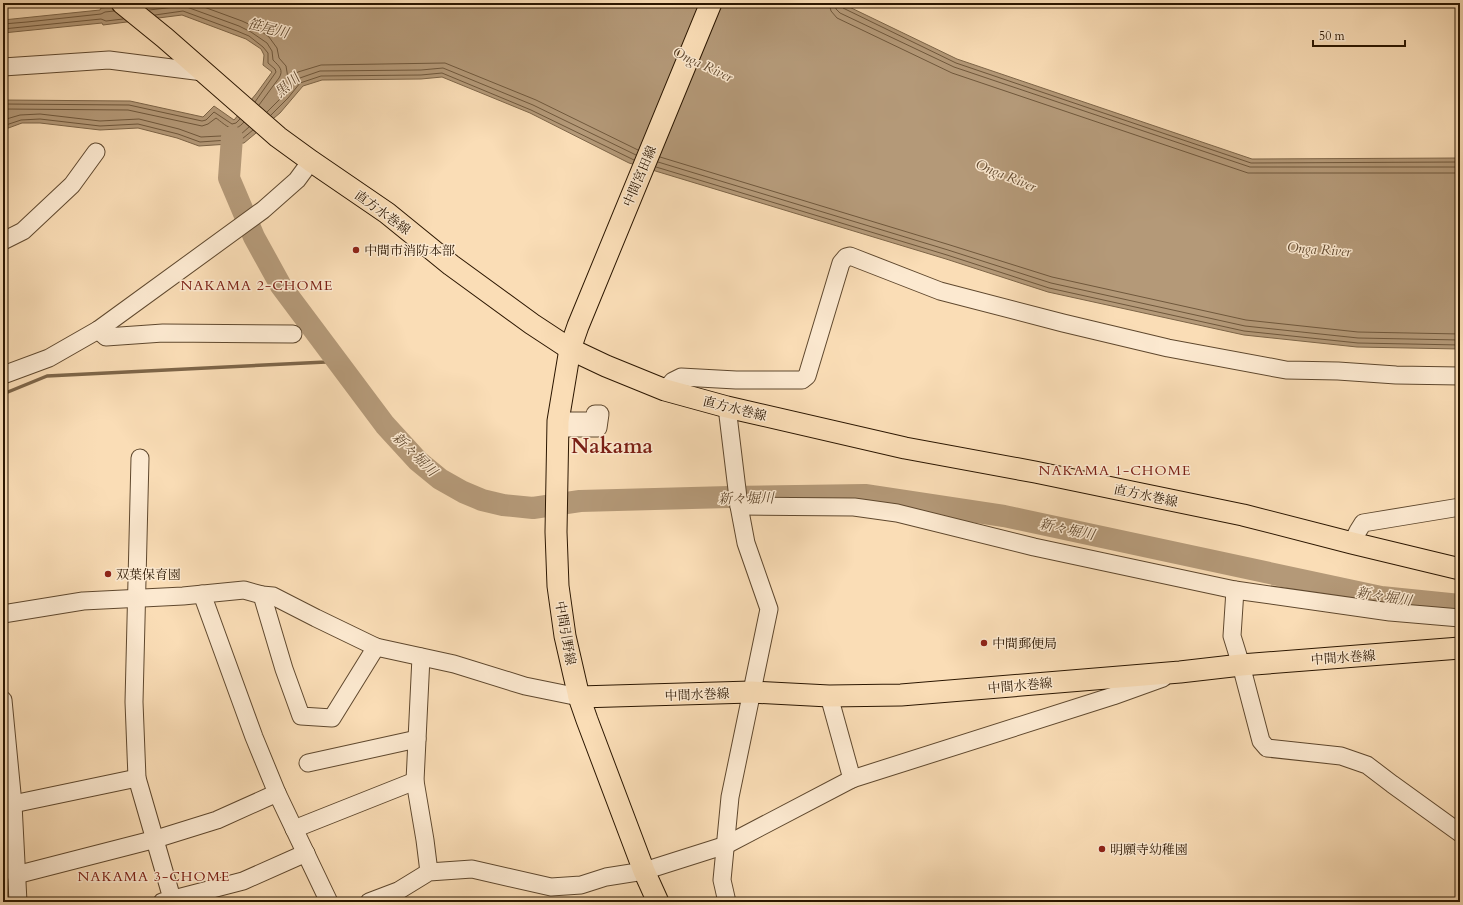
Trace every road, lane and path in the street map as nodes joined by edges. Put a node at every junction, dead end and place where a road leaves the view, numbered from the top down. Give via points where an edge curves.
1 (122, 3) edge
2 (711, 3) edge
3 (3, 67) edge
4 (203, 72) junction
5 (96, 152) dead end
6 (311, 161) junction
7 (3, 241) edge
8 (98, 330) junction
9 (294, 334) dead end
10 (570, 349) junction
11 (3, 375) edge
12 (1460, 376) edge
13 (665, 390) junction
14 (727, 407) junction
15 (140, 458) dead end
16 (739, 506) junction
17 (1460, 507) edge
18 (1352, 544) junction
19 (1460, 569) edge
20 (1235, 590) junction
21 (202, 594) junction
22 (262, 595) junction
23 (137, 599) junction
24 (3, 614) edge
25 (1460, 618) edge
26 (376, 647) junction
27 (1460, 648) edge
28 (421, 657) junction
29 (1241, 665) junction
30 (1180, 672) junction
31 (751, 692) junction
32 (828, 696) junction
33 (580, 697) junction
34 (3, 700) edge
35 (417, 739) junction
36 (308, 763) dead end
37 (137, 778) junction
38 (852, 779) junction
39 (415, 782) junction
40 (277, 793) junction
41 (13, 804) junction
42 (294, 829) junction
43 (9, 832) edge
44 (1460, 833) edge
45 (156, 839) junction
46 (726, 845) junction
47 (306, 853) junction
48 (644, 871) junction
49 (429, 872) junction
50 (16, 875) junction
51 (396, 897) edge
52 (169, 901) edge
53 (18, 902) edge
54 (329, 902) edge
55 (369, 902) edge
56 (658, 902) edge
57 (727, 902) edge

1 - 4 main road, 直方水巻線
2 - 10 main road, 中間宮田線
3 - 4 street via 109,60
4 - 6 main road, 直方水巻線 via 278,137
5 - 7 street via 72,185 23,231
6 - 8 street via 297,180 263,210
6 - 10 main road, 直方水巻線 via 387,212 451,264
8 - 9 street via 106,337 163,333
8 - 11 street via 49,358
10 - 13 main road, 直方水巻線
10 - 33 main road, 中間引野線 via 558,425 556,532 558,586 565,636
12 - 13 street via 1286,370 1168,348 940,291 850,256 841,263 807,376 802,380 681,377
13 - 14 main road, 直方水巻線
14 - 16 street
14 - 18 main road, 直方水巻線 via 904,448 1243,515
15 - 23 street
16 - 20 street via 854,507 897,513 1034,547
16 - 31 street via 746,543 769,609
17 - 18 street via 1364,523
18 - 19 main road, 直方水巻線
20 - 25 street via 1390,612
20 - 29 street via 1232,636
21 - 22 street via 244,590
21 - 23 street
21 - 40 street
22 - 26 street via 274,596
22 - 26 street via 301,716 332,718
23 - 24 street via 83,601
23 - 37 street via 134,702
26 - 28 street
27 - 29 main road, 中間水巻線
28 - 33 street via 454,664 525,686
28 - 35 street
29 - 30 main road, 中間水巻線
29 - 44 street via 1261,741 1267,748 1341,756 1367,765
30 - 32 main road, 中間水巻線 via 901,695
30 - 38 street via 1113,696
31 - 32 main road, 中間水巻線
31 - 33 main road, 中間水巻線
31 - 46 street via 730,797
32 - 38 street
33 - 48 main road, 中間引野線
34 - 41 street
35 - 36 street
35 - 39 street
37 - 41 street
37 - 45 street
38 - 46 street
39 - 42 street
39 - 49 street
40 - 42 street
40 - 45 street via 217,820
41 - 43 street
42 - 47 street
43 - 50 street
45 - 50 street
45 - 52 street
46 - 48 street
46 - 57 street via 722,880
47 - 52 street via 243,881
47 - 54 street
48 - 49 street via 606,877 581,885 551,886 472,869
48 - 56 main road, 中間引野線
49 - 51 street
50 - 53 street
51 - 55 street

